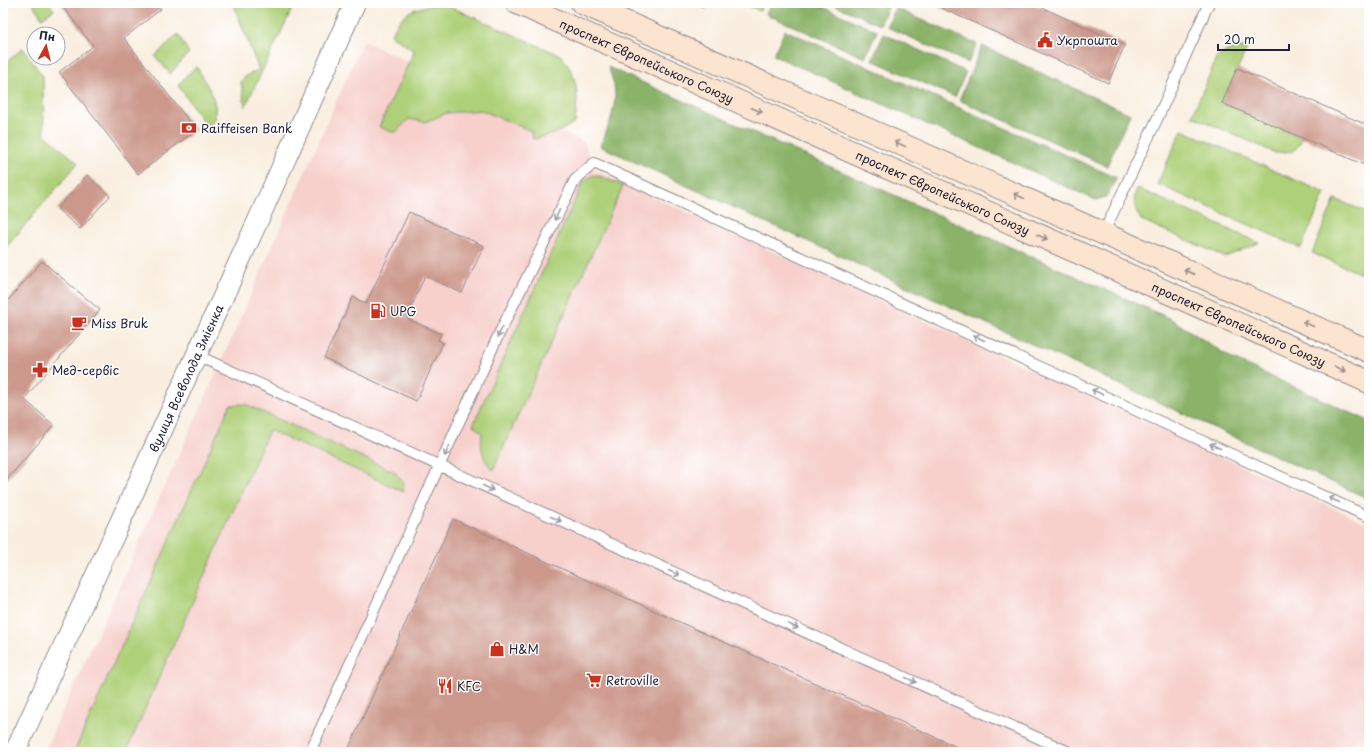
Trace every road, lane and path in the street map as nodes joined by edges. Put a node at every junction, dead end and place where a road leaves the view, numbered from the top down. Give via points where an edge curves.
1 (355, 3) edge
2 (517, 3) edge
3 (582, 3) edge
4 (1209, 3) edge
5 (1102, 234) junction
6 (1369, 351) edge
7 (196, 355) junction
8 (1369, 382) edge
9 (440, 466) junction
10 (1369, 516) edge
11 (15, 752) edge
12 (310, 752) edge
13 (1069, 752) edge

1 - 7 street, вулиця Всеволода Змієнка
2 -> 8 main road, проспект Європейського Союзу
5 -> 3 main road
4 - 5 lane
6 -> 5 main road
7 - 9 lane
7 - 11 street, вулиця Всеволода Змієнка
10 -> 9 lane via 594,163 574,180 498,336
9 - 12 lane
9 -> 13 lane

